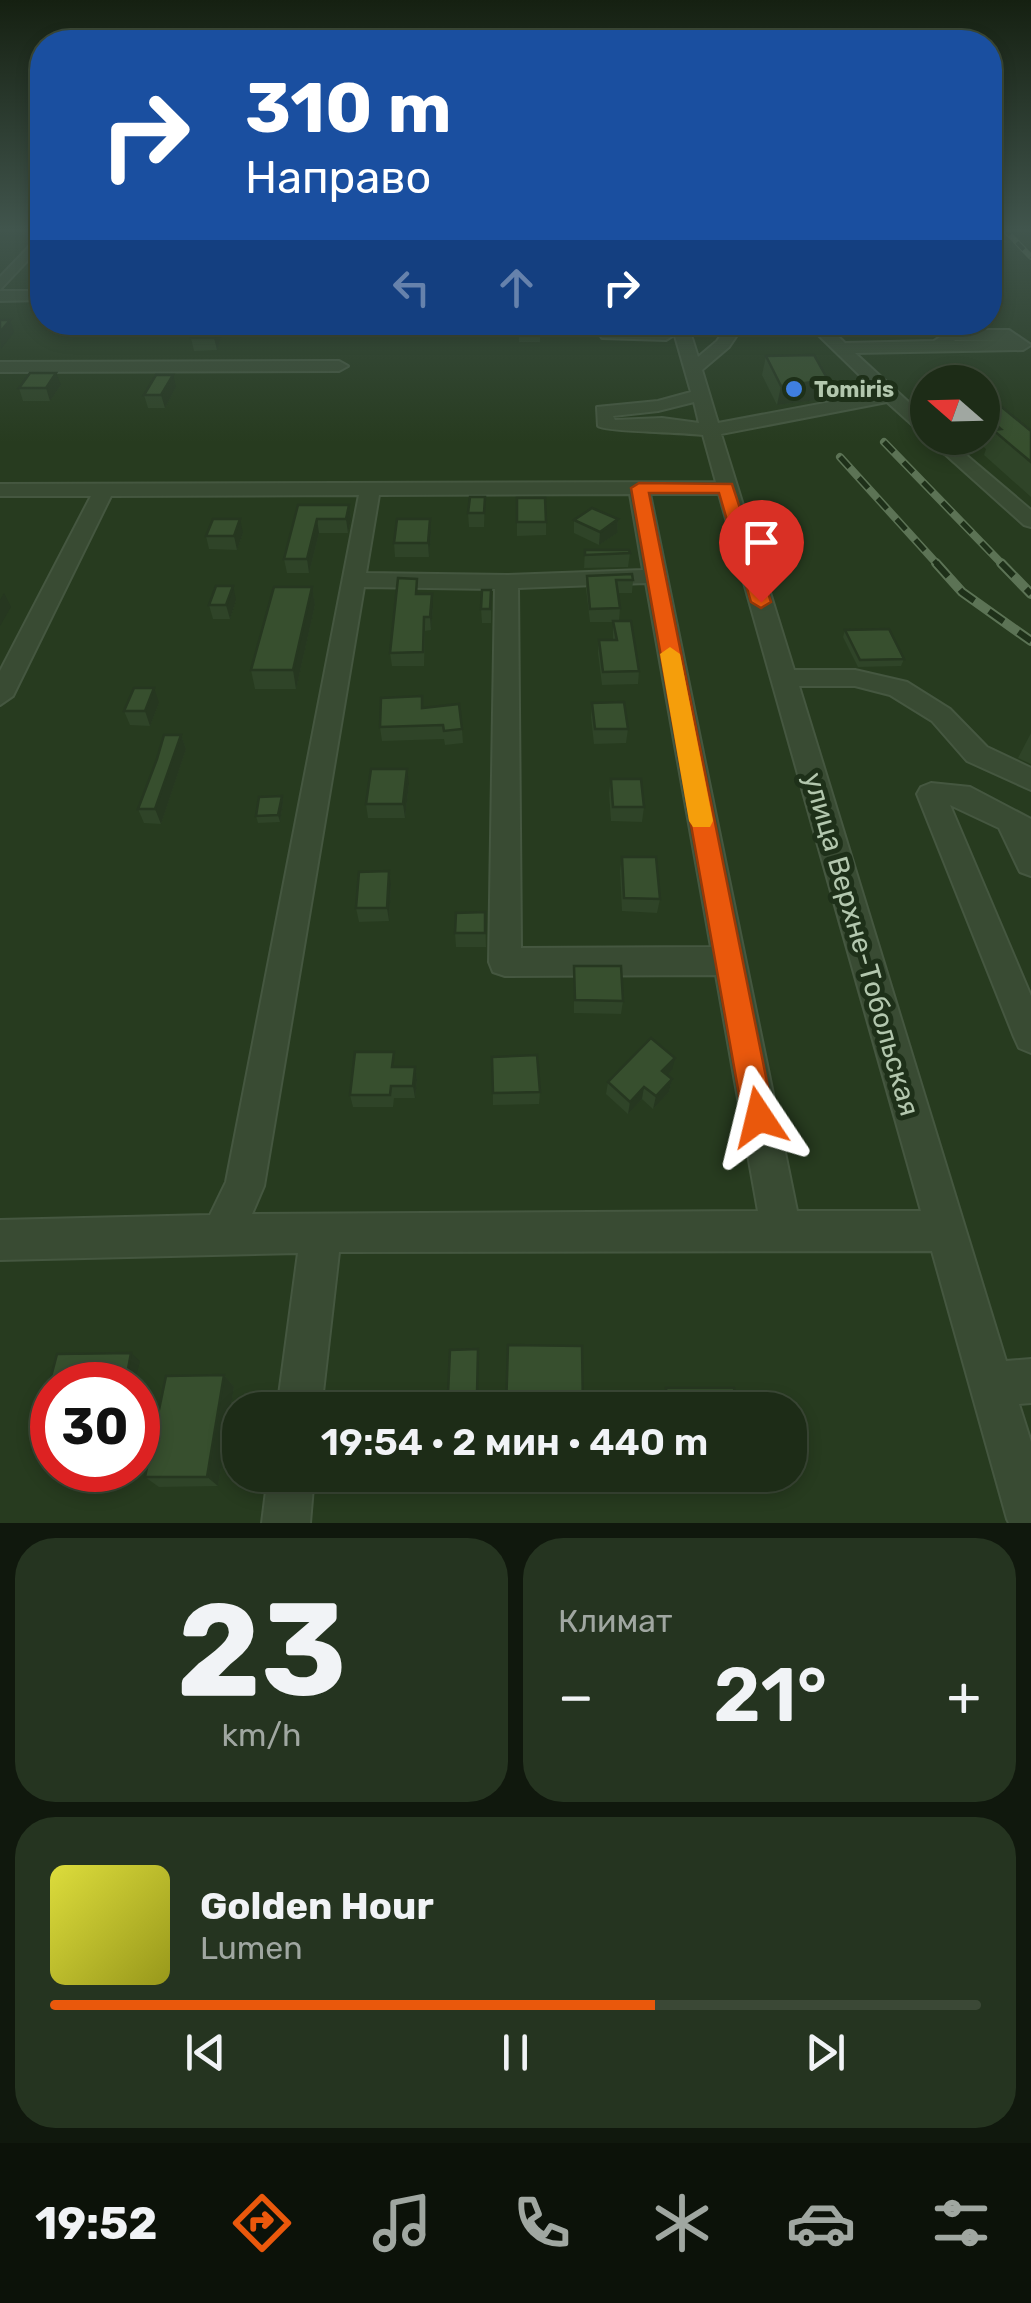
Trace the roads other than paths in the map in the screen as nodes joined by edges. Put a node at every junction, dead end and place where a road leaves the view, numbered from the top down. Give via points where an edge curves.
1 (615, 335) edge
2 (669, 335) edge
3 (730, 335) edge
4 (826, 335) edge
5 (608, 336) dead end
6 (940, 345) dead end
7 (839, 348) junction
8 (339, 366) dead end
9 (0, 367) edge
10 (700, 378) junction
11 (890, 396) junction
12 (910, 414) edge
13 (711, 430) junction
14 (954, 455) edge
15 (639, 488) junction
16 (726, 488) junction
17 (0, 490) edge
18 (104, 490) junction
19 (370, 490) junction
20 (1031, 522) edge
21 (657, 576) junction
22 (354, 580) junction
23 (506, 582) junction
24 (784, 678) junction
25 (0, 696) edge
26 (1031, 780) edge
27 (1021, 827) edge
28 (1031, 864) edge
29 (731, 961) junction
30 (1031, 1037) edge
31 (946, 1230) junction
32 (781, 1231) junction
33 (321, 1232) junction
34 (220, 1237) junction
35 (0, 1240) edge
36 (1011, 1382) edge
37 (302, 1392) edge
38 (290, 1492) edge
39 (1031, 1518) edge
40 (286, 1523) edge

1 - 5 street
2 - 10 street, улица Верхне-Тобольская via 670,349
3 - 10 street
4 - 7 street
6 - 7 street
7 - 11 street
8 - 9 street
10 - 13 street, улица Верхне-Тобольская
10 - 13 street via 658,406 603,410 607,426
11 - 12 street
11 - 13 street
13 - 16 street, улица Верхне-Тобольская
14 - 20 street
15 - 16 street
15 - 19 street
15 - 21 street
16 - 24 street, улица Верхне-Тобольская
17 - 18 street
18 - 19 street
18 - 25 street
19 - 22 street
21 - 23 street
21 - 29 street
22 - 23 street
22 - 34 street via 245,1186
23 - 29 street via 505,962
24 - 26 street via 855,678 898,688 941,714 977,754
24 - 31 street, улица Верхне-Тобольская
27 - 28 street
27 - 30 street via 960,794 931,794
29 - 32 street
31 - 32 street
31 - 36 street, улица Верхне-Тобольская
32 - 33 street
33 - 34 street
33 - 37 street
34 - 35 street
36 - 39 street, улица Верхне-Тобольская
38 - 40 street

